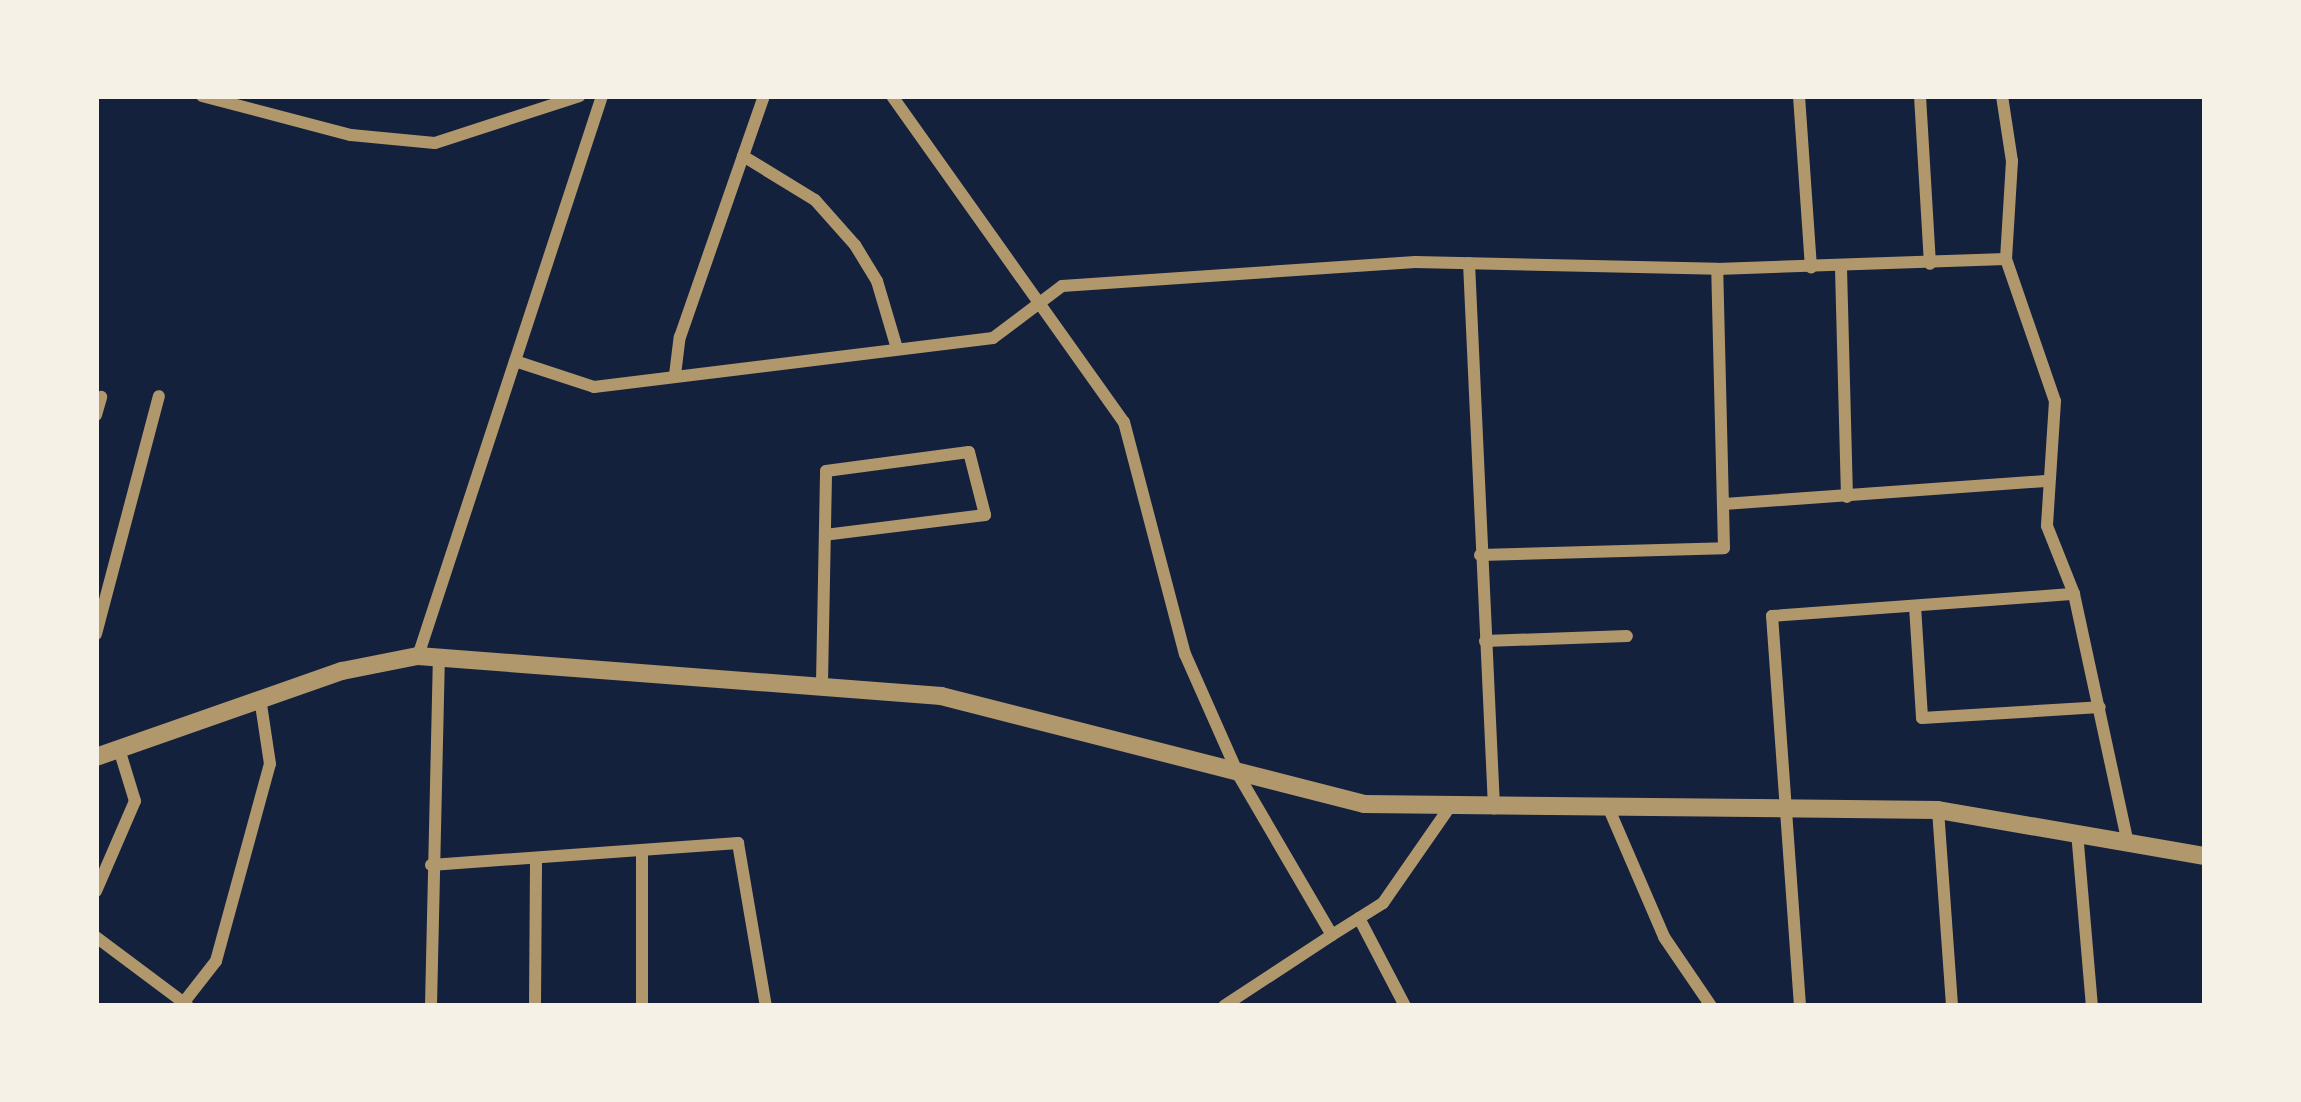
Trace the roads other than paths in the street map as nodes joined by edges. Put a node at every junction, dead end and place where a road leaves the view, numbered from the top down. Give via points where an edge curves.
1 (580, 96) edge
2 (602, 96) edge
3 (764, 96) edge
4 (892, 96) edge
5 (1799, 96) edge
6 (1920, 96) edge
7 (2002, 96) edge
8 (207, 97) edge
9 (743, 155) junction
10 (2006, 259) junction
11 (1469, 263) junction
12 (1930, 264) junction
13 (1811, 268) junction
14 (1841, 268) junction
15 (1717, 269) junction
16 (1037, 306) junction
17 (896, 345) junction
18 (515, 361) junction
19 (676, 375) junction
20 (159, 396) dead end
21 (101, 397) dead end
22 (96, 415) edge
23 (2045, 481) junction
24 (1847, 497) junction
25 (1724, 503) junction
26 (825, 536) junction
27 (1480, 555) junction
28 (2074, 594) junction
29 (1915, 606) junction
30 (96, 634) edge
31 (1627, 636) dead end
32 (1485, 641) junction
33 (428, 657) junction
34 (822, 683) junction
35 (260, 698) junction
36 (2100, 707) junction
37 (119, 748) junction
38 (96, 757) edge
39 (1239, 776) junction
40 (1784, 806) junction
41 (1449, 808) junction
42 (1494, 808) junction
43 (1609, 808) junction
44 (1938, 810) junction
45 (2077, 832) junction
46 (2127, 840) junction
47 (643, 852) junction
48 (2205, 856) edge
49 (536, 859) junction
50 (431, 866) junction
51 (96, 891) edge
52 (1359, 918) junction
53 (1332, 935) junction
54 (96, 937) edge
55 (1248, 1000) edge
56 (186, 1004) edge
57 (431, 1006) edge
58 (535, 1006) edge
59 (642, 1006) edge
60 (766, 1006) edge
61 (1225, 1006) edge
62 (1405, 1006) edge
63 (1711, 1006) edge
64 (1800, 1006) edge
65 (1952, 1006) edge
66 (2092, 1006) edge

1 - 8 street via 435,142 351,135
2 - 18 street
3 - 9 street
4 - 16 street
5 - 13 street
6 - 12 street
7 - 10 street via 2012,161
9 - 17 street via 815,200 854,245 877,281
9 - 19 street via 680,337
10 - 12 street
10 - 23 street via 2055,400 2056,446
11 - 15 street
11 - 16 street via 1063,286
11 - 27 street
12 - 14 street
13 - 14 street
13 - 15 street
14 - 24 street
15 - 25 street
16 - 17 street via 993,338
16 - 39 street via 1124,422 1185,654
17 - 19 street
18 - 19 street via 594,387
18 - 33 street
20 - 30 street
21 - 22 street
23 - 24 street
23 - 28 street via 2047,526
24 - 25 street
25 - 27 street via 1724,548
26 - 26 street via 826,471 969,452 985,514
26 - 34 street
27 - 32 street
28 - 29 street
28 - 36 street
29 - 36 street via 1922,718
29 - 40 street via 1772,616
31 - 32 street
32 - 42 street
33 - 34 street
33 - 35 street
33 - 50 street
34 - 39 street via 941,696
35 - 37 street
35 - 56 street via 270,764 216,961
36 - 46 street
37 - 38 street
37 - 51 street via 135,801
39 - 41 street via 1364,804
39 - 53 street
40 - 43 street
40 - 44 street
40 - 64 street
41 - 42 street
41 - 52 street via 1383,903
42 - 43 street
43 - 63 street via 1664,937
44 - 45 street
44 - 65 street
45 - 46 street
45 - 66 street
46 - 48 street
47 - 49 street
47 - 59 street
47 - 60 street via 738,843
49 - 50 street
49 - 58 street
50 - 57 street
52 - 53 street
52 - 62 street
53 - 55 street
54 - 56 street
55 - 61 street

